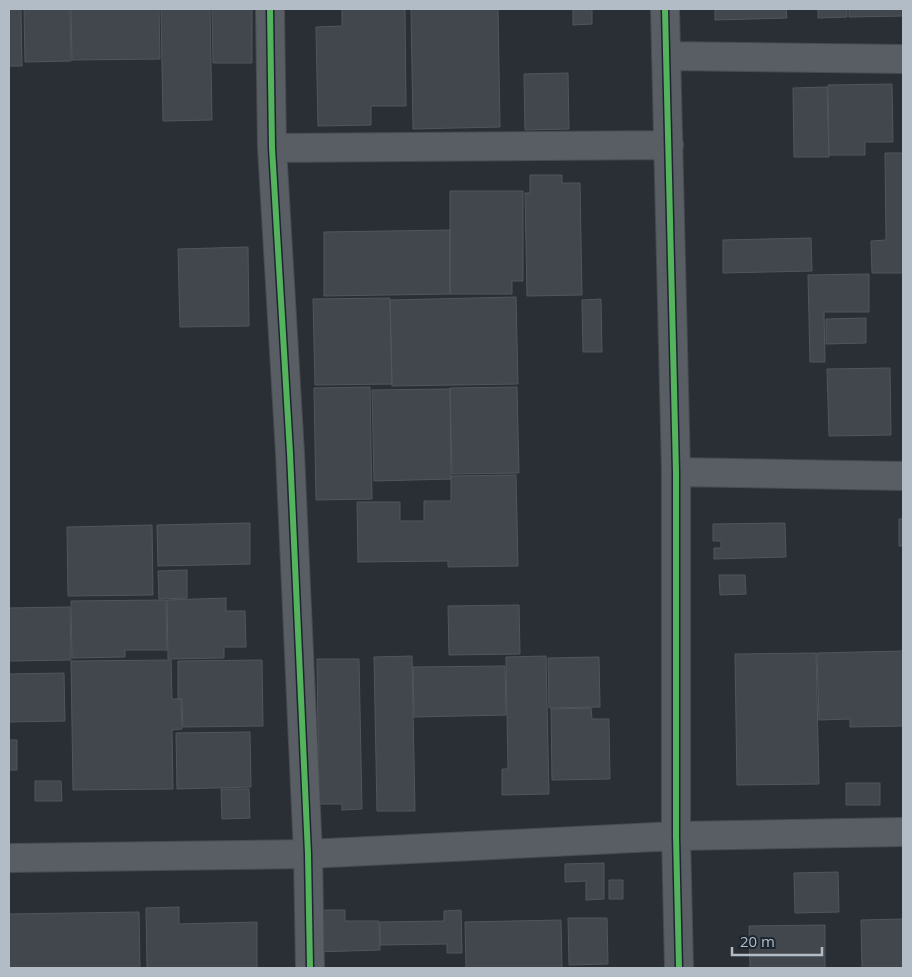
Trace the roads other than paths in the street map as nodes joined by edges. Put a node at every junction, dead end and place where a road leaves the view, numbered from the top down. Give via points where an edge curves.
1 (270, 9) edge
2 (665, 9) edge
3 (666, 56) junction
4 (903, 59) edge
5 (669, 145) junction
6 (272, 148) junction
7 (676, 472) junction
8 (903, 476) edge
9 (903, 832) edge
10 (676, 836) junction
11 (308, 854) junction
12 (9, 858) edge
13 (310, 968) edge
14 (679, 968) edge

1 - 6 street
2 - 3 street
3 - 4 street
3 - 5 street
5 - 6 street
5 - 7 street
6 - 11 street
7 - 8 street
7 - 10 street
9 - 10 street
10 - 11 street
10 - 14 street
11 - 12 street
11 - 13 street

